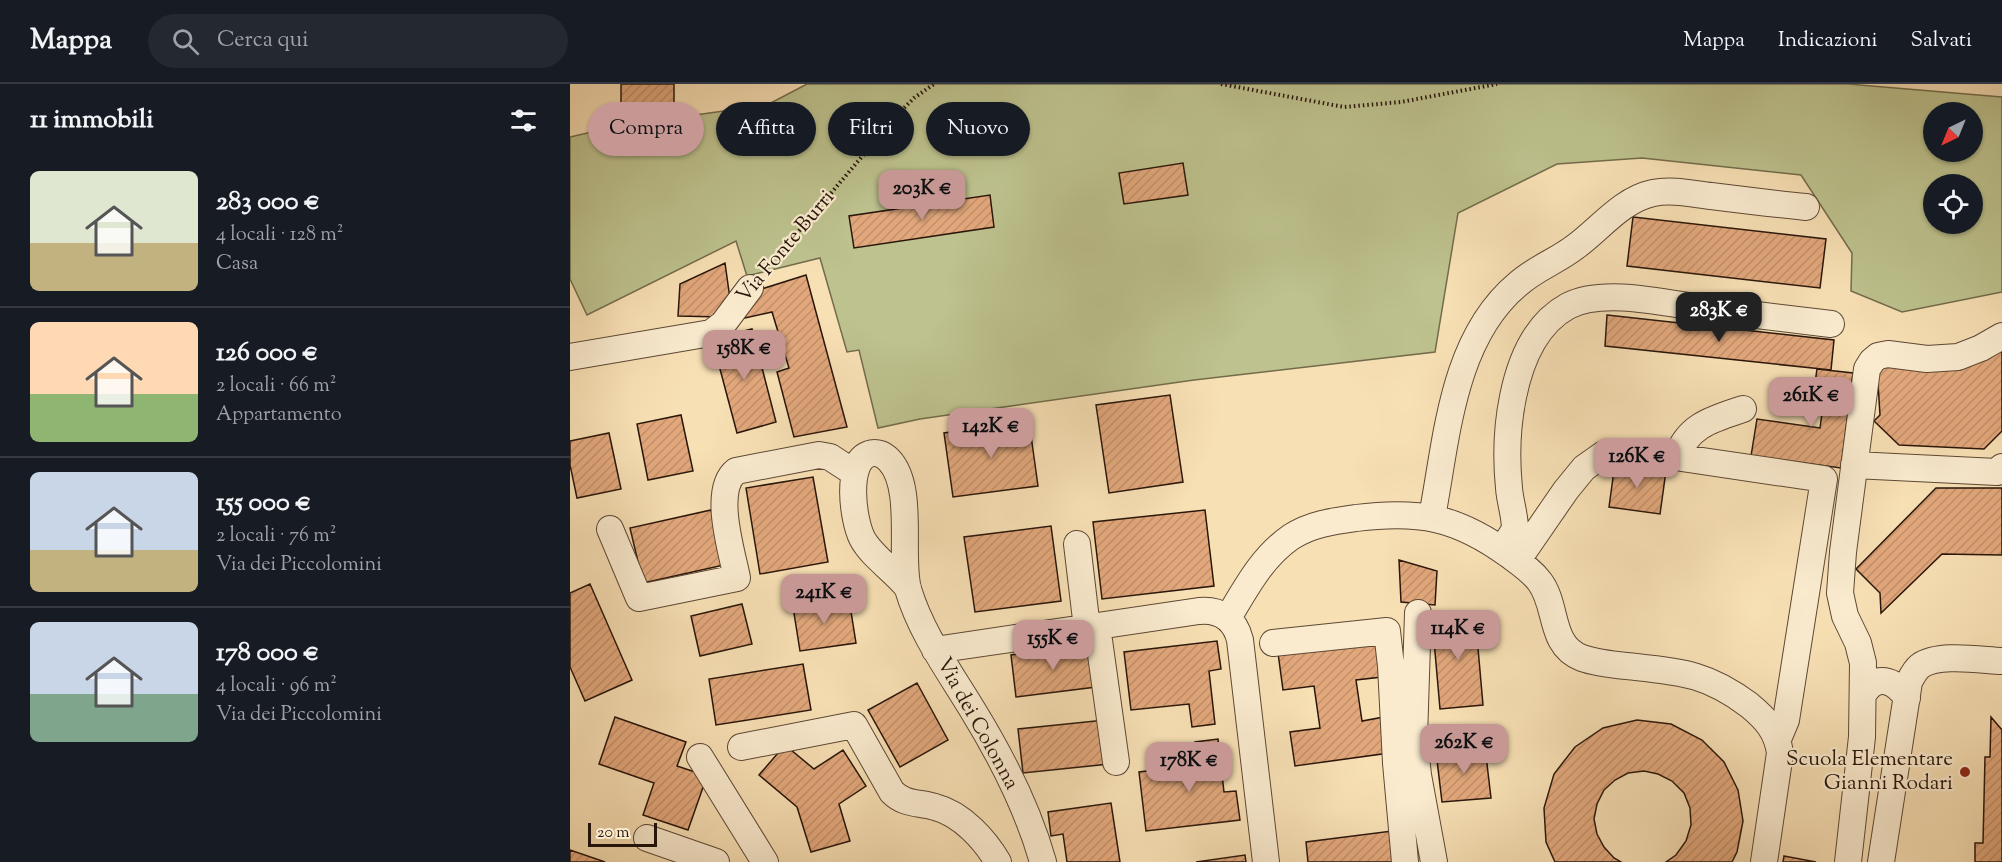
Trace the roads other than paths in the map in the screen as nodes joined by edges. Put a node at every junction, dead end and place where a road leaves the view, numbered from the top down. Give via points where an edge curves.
1 (1806, 207) dead end
2 (750, 288) road end
3 (1831, 324) dead end
4 (2002, 336) edge
5 (570, 357) edge
6 (1743, 409) dead end
7 (1677, 457) junction
8 (1854, 465) junction
9 (2002, 467) edge
10 (853, 472) junction
11 (1432, 517) junction
12 (610, 529) dead end
13 (1077, 544) dead end
14 (1509, 555) junction
15 (908, 588) junction
16 (1418, 613) dead end
17 (1228, 618) junction
18 (1092, 627) junction
19 (1273, 643) dead end
20 (935, 650) junction
21 (2002, 661) edge
22 (1863, 695) junction
23 (1907, 698) junction
24 (1778, 739) junction
25 (741, 747) dead end
26 (700, 757) dead end
27 (1116, 762) dead end
28 (647, 838) dead end
29 (716, 862) edge
30 (765, 862) edge
31 (998, 862) edge
32 (1044, 862) edge
33 (1266, 862) edge
34 (1406, 862) edge
35 (1434, 862) edge
36 (1764, 862) edge
37 (1848, 862) edge
38 (1881, 862) edge

1 - 11 street via 1676,192 1652,193 1612,214 1574,249 1516,285 1476,334 1458,378
2 - 5 street, Via Fonte Burri via 723,324 711,333
3 - 14 street via 1626,298 1591,298 1569,306 1549,320 1533,339 1513,397 1507,453 1515,529
4 - 8 street via 1958,357 1928,359 1888,354 1872,361 1867,369
6 - 7 street via 1714,418 1690,433
7 - 14 street via 1615,452 1597,458
7 - 24 street via 1824,479 1786,720
8 - 9 street via 1998,472
8 - 22 street via 1840,593 1863,663
10 - 12 street via 830,457 819,455 736,471 730,476 724,514 737,579 639,598
10 - 15 street, Via dei Colonna via 861,537
10 - 15 street, Via dei Colonna via 863,457 877,453 897,470 906,526
11 - 14 street via 1462,527
11 - 17 street via 1381,515 1331,521 1298,532 1261,565
13 - 18 street
14 - 24 street via 1540,581 1562,642 1569,651 1591,661 1697,676 1725,688 1752,707 1770,723
15 - 20 street, Via dei Colonna
16 - 35 street via 1414,738
17 - 18 street via 1206,611
17 - 33 street via 1240,640
18 - 20 street
18 - 27 street
19 - 34 street via 1387,631
20 - 32 street, Via dei Colonna via 1001,761
21 - 23 street via 1937,659 1921,665 1909,682
22 - 23 street via 1876,681 1890,682
22 - 37 street
23 - 38 street
24 - 36 street via 1780,753
25 - 31 street via 854,725 898,798 937,807 961,820 988,846
26 - 30 street
28 - 29 street

